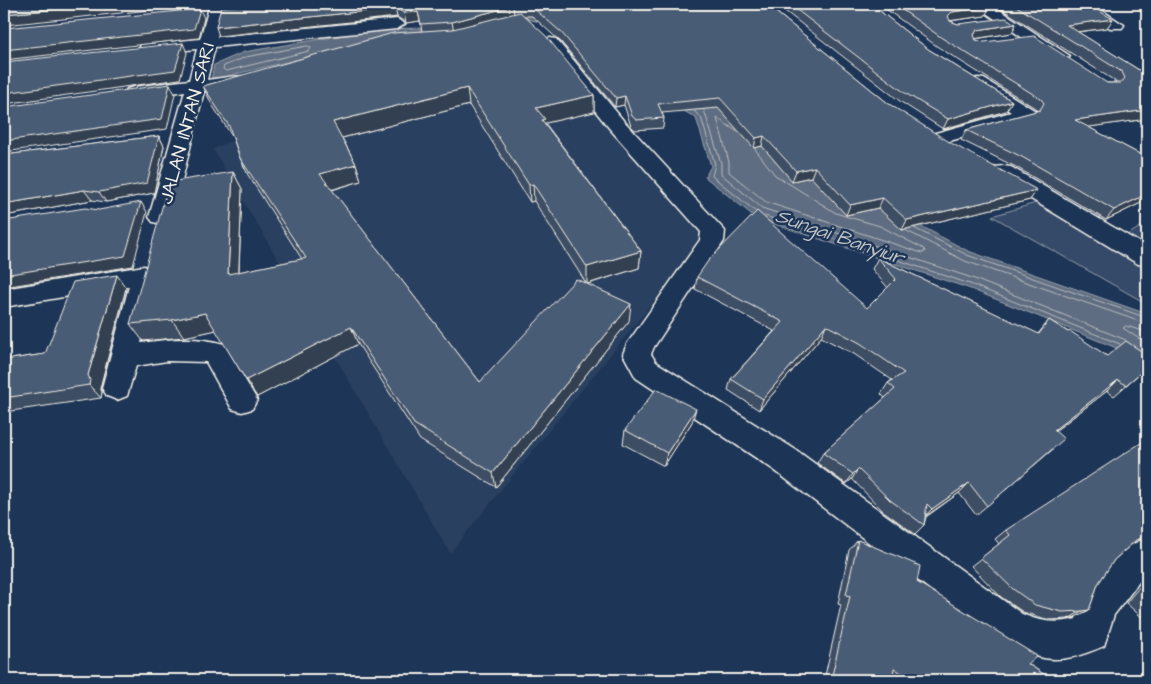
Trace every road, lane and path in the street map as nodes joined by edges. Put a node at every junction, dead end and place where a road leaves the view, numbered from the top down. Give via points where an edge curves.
1 (981, 4) edge
2 (1081, 4) edge
3 (217, 7) edge
4 (236, 9) edge
5 (197, 12) edge
6 (1005, 20) junction
7 (980, 23) edge
8 (1116, 25) dead end
9 (533, 26) edge
10 (1033, 37) junction
11 (1006, 41) edge
12 (208, 44) junction
13 (130, 51) edge
14 (351, 53) edge
15 (1078, 67) edge
16 (963, 73) edge
17 (264, 75) edge
18 (197, 86) junction
19 (116, 95) edge
20 (963, 152) edge
21 (989, 165) edge
22 (165, 200) junction
23 (140, 205) edge
24 (149, 256) junction
25 (1147, 258) edge
26 (4, 298) edge
27 (125, 357) junction
28 (117, 388) dead end
29 (242, 400) dead end
30 (1147, 555) edge

1 - 6 street
2 - 8 street
3 - 4 street
3 - 5 street
3 - 12 street, JALAN INTAN SARI
6 - 7 street
6 - 10 street
9 - 30 street via 713,231 712,240 637,354 646,370 785,460 1009,627 1030,636 1050,643 1091,633 1097,607 1126,569
10 - 11 street
10 - 15 street
12 - 13 street
12 - 14 street via 404,33 394,42
12 - 18 street, JALAN INTAN SARI
16 - 20 street via 1027,114 931,133
17 - 18 street via 233,84
18 - 19 street
18 - 22 street, JALAN INTAN SARI via 173,136
21 - 25 street
22 - 23 street
22 - 24 street, JALAN INTAN SARI
24 - 26 street
24 - 27 street, JALAN INTAN SARI
27 - 28 street, JALAN INTAN SARI
27 - 29 street via 166,350 214,352

